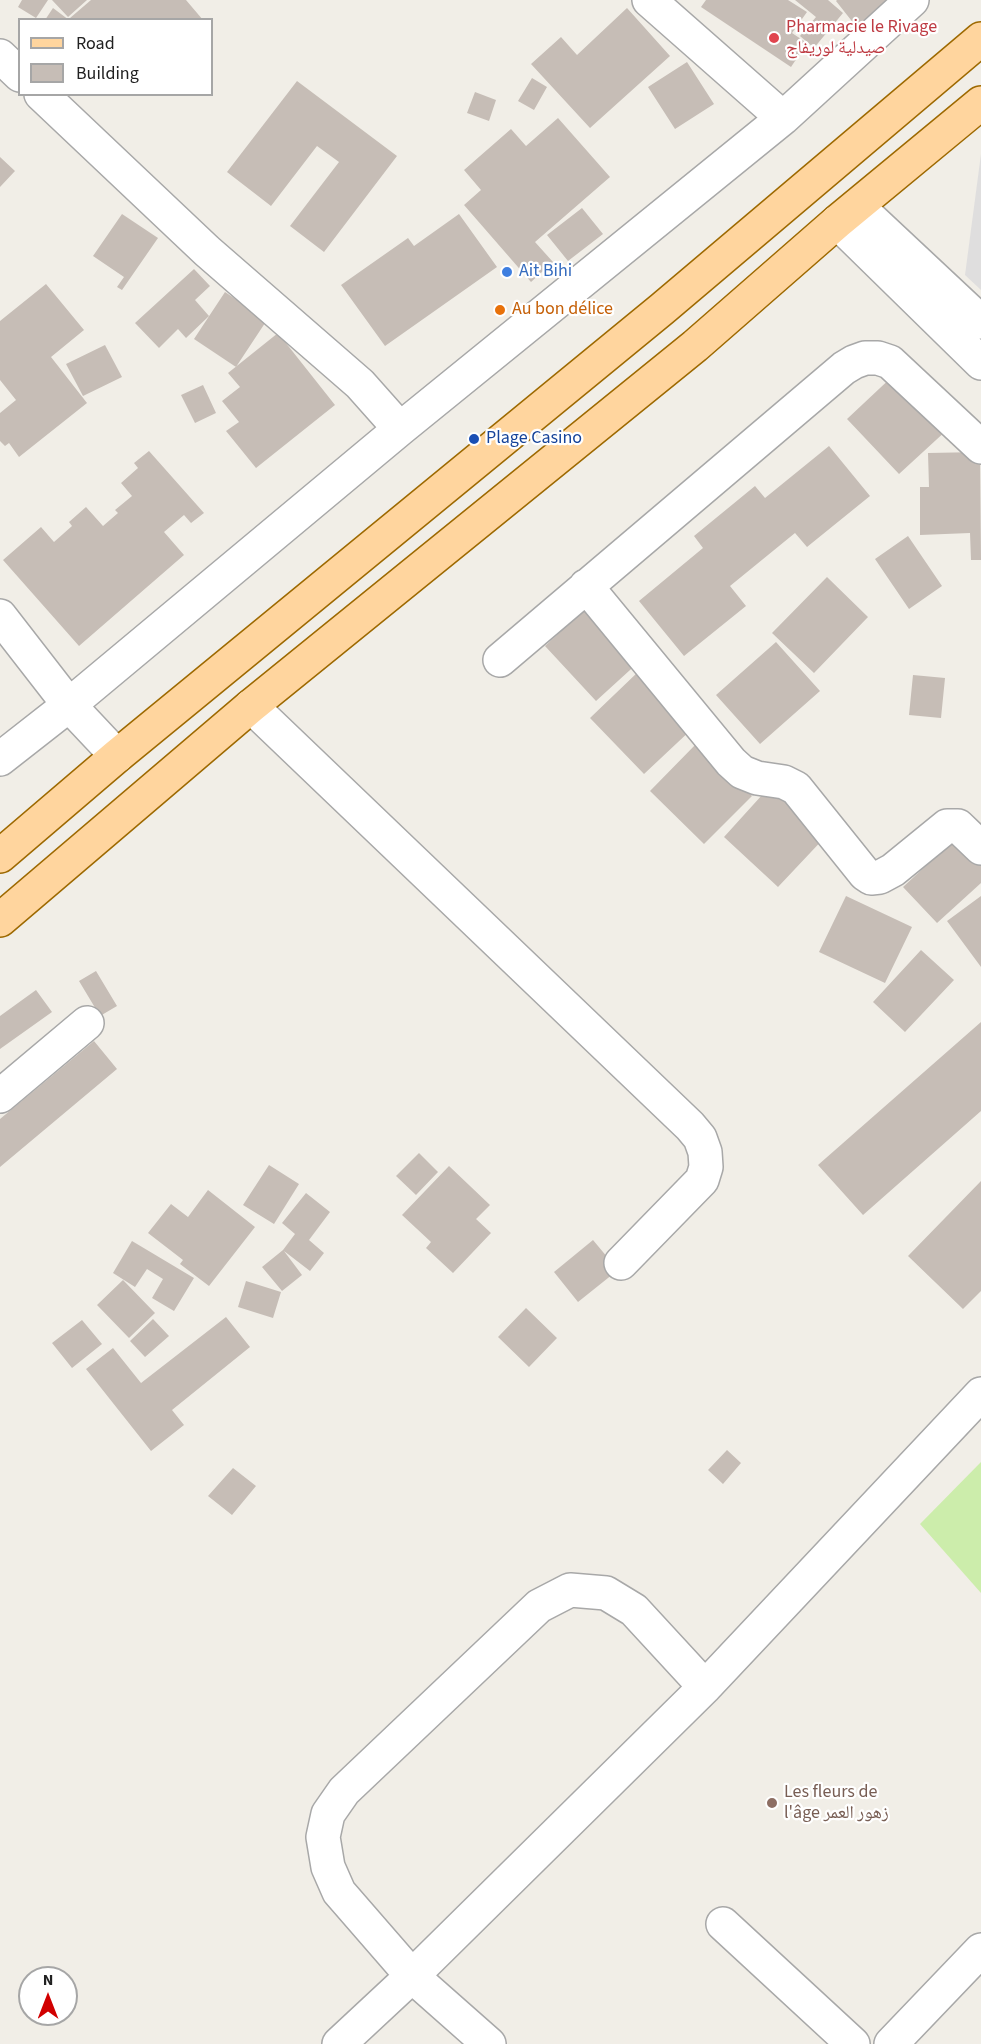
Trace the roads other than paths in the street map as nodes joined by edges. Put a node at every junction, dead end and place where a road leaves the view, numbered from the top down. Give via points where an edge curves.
1 (649, 0) edge
2 (912, 0) edge
3 (981, 39) edge
4 (0, 56) edge
5 (18, 73) edge
6 (43, 96) edge
7 (981, 103) edge
8 (783, 118) junction
9 (847, 214) junction
10 (981, 322) edge
11 (981, 363) edge
12 (400, 429) junction
13 (981, 447) edge
14 (586, 586) junction
15 (0, 616) edge
16 (500, 660) dead end
17 (69, 705) junction
18 (251, 706) junction
19 (117, 756) junction
20 (0, 759) edge
21 (981, 848) edge
22 (0, 856) edge
23 (0, 920) edge
24 (87, 1023) dead end
25 (0, 1096) edge
26 (621, 1263) dead end
27 (981, 1394) edge
28 (705, 1687) junction
29 (723, 1924) dead end
30 (981, 1950) edge
31 (412, 1976) junction
32 (339, 2044) edge
33 (489, 2044) edge
34 (853, 2044) edge
35 (891, 2044) edge

1 - 8 street
2 - 8 street
3 - 19 main road via 662,309
4 - 5 street
6 - 12 street via 207,251 360,384
7 - 9 main road
8 - 12 street
9 - 10 street
9 - 11 street
9 - 18 main road via 694,346
12 - 17 street
13 - 14 street via 890,362 865,358 843,368
14 - 16 street
14 - 21 street via 730,762 757,778 796,788 871,878 893,870 947,826 958,826
15 - 17 street
17 - 19 street
17 - 20 street
18 - 23 main road
18 - 26 street via 700,1138 706,1167 702,1180
19 - 22 main road
24 - 25 street
27 - 28 street
28 - 31 street
28 - 31 street via 634,1610 606,1593 570,1590 539,1606 344,1791 328,1814 323,1838 328,1867 339,1892
29 - 34 street
30 - 35 street
31 - 32 street
31 - 33 street

